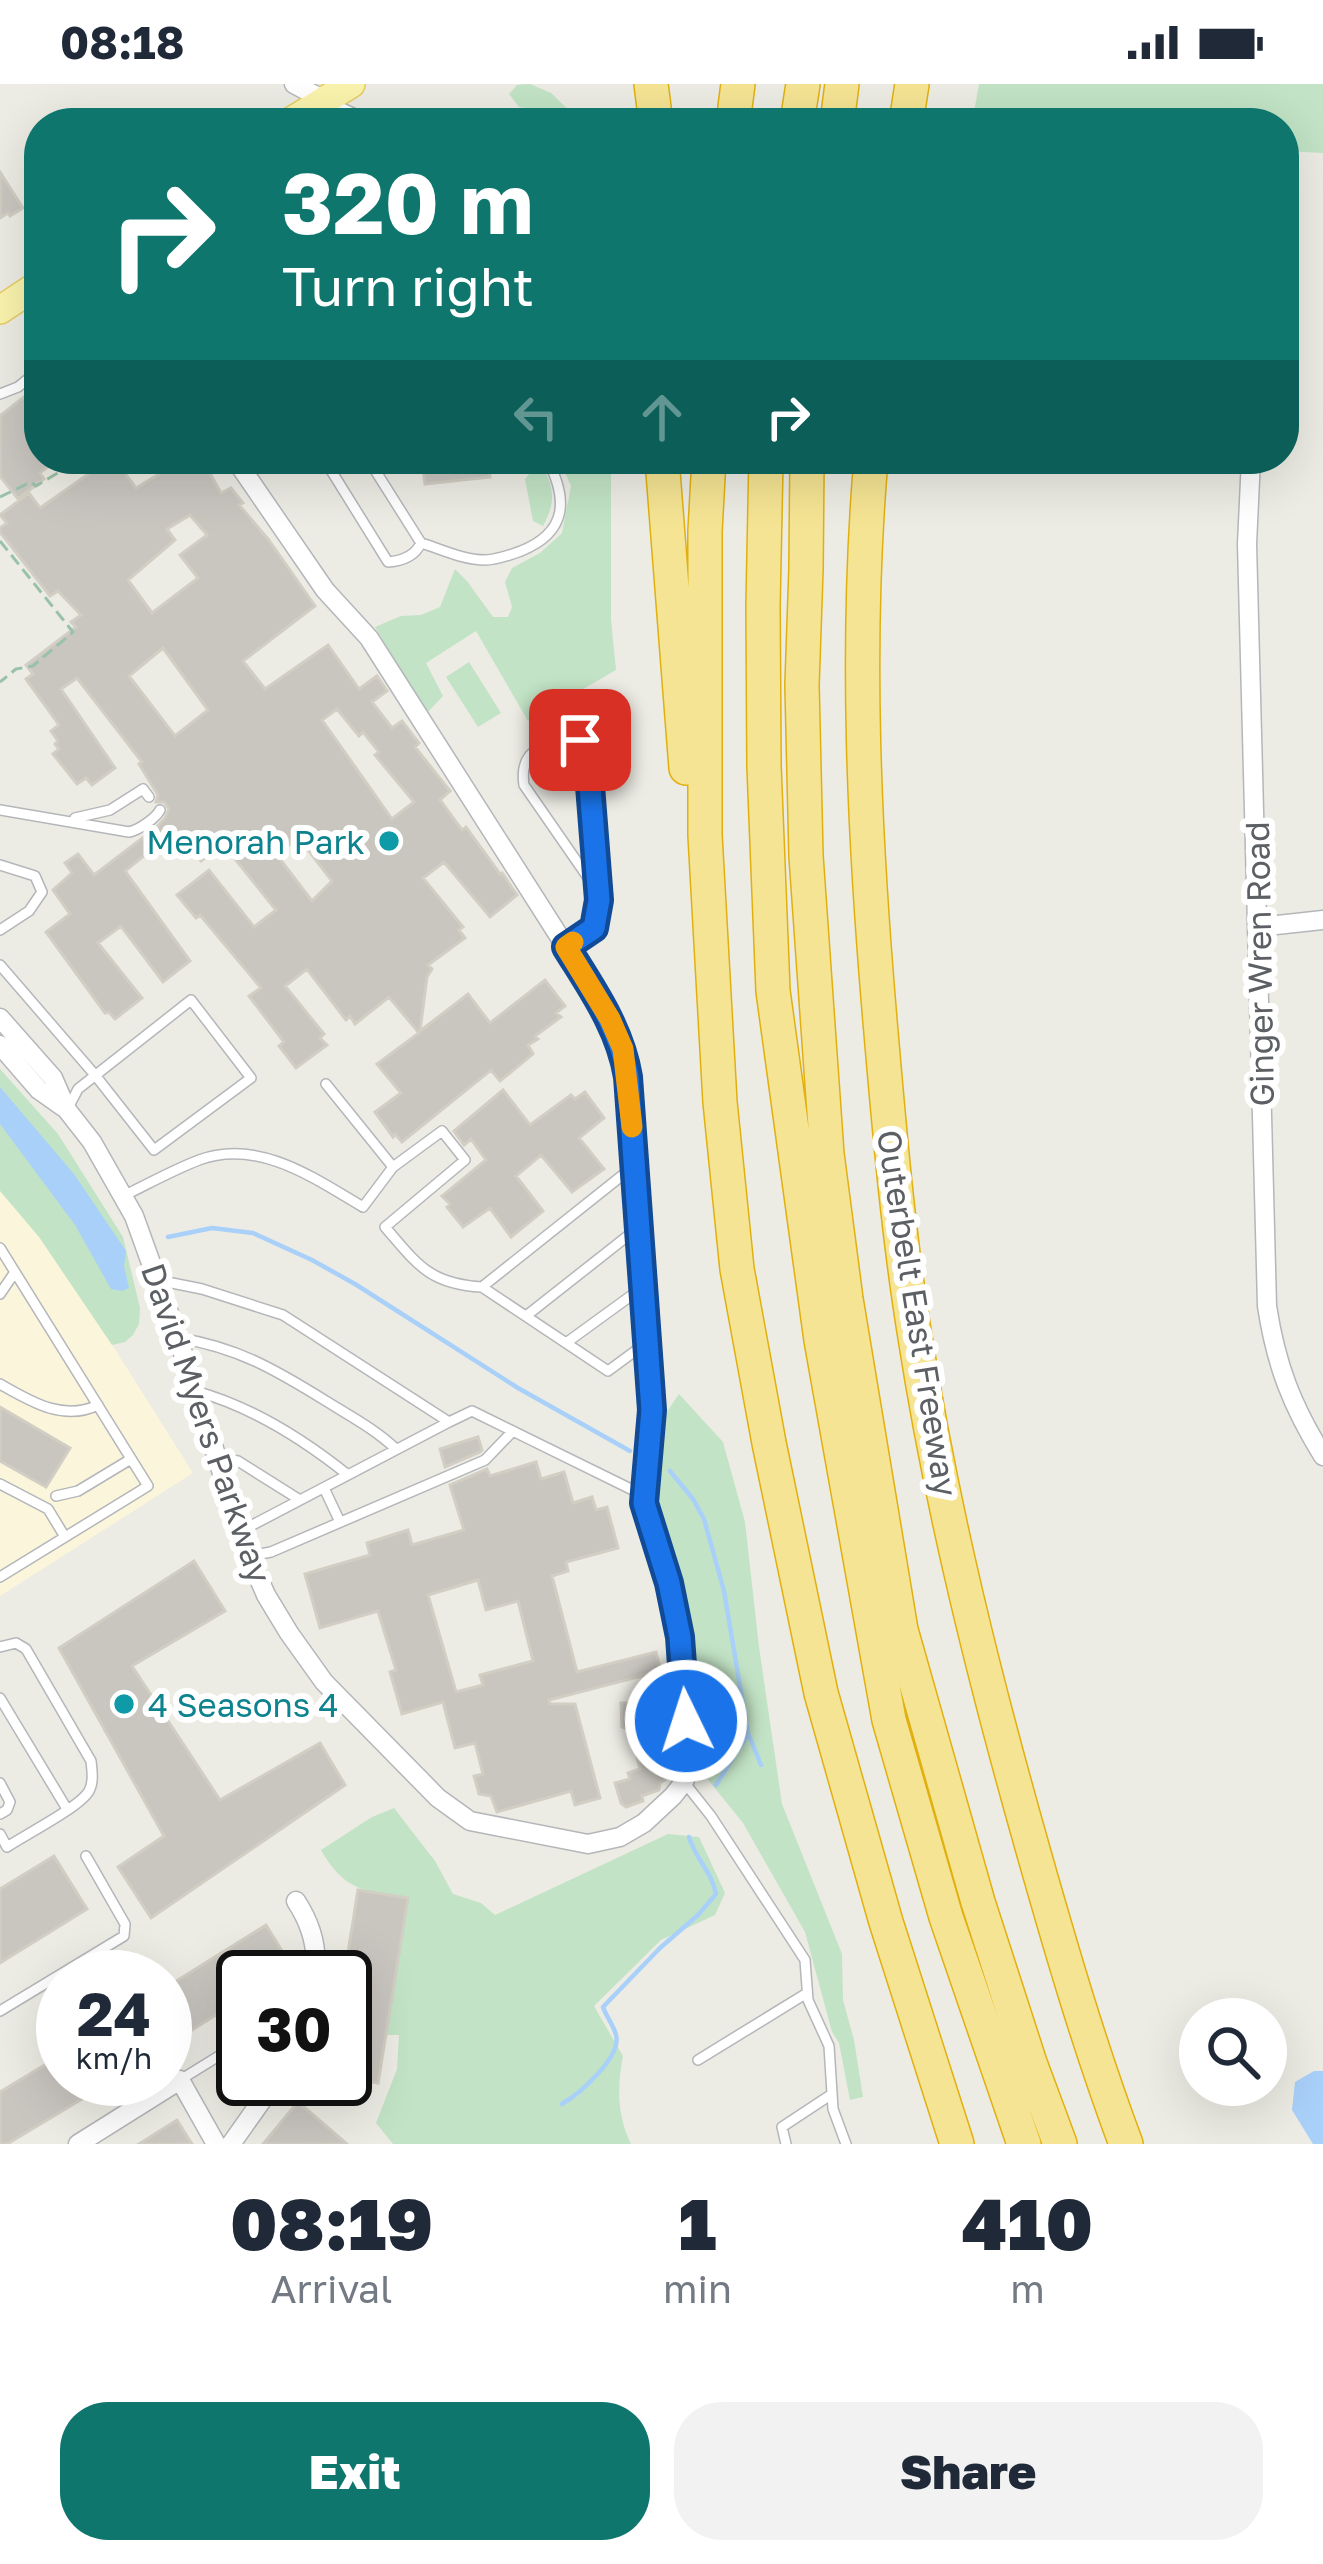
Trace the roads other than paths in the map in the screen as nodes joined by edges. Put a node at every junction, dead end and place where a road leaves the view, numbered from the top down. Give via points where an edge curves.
1 (294, 84) edge
2 (350, 84) edge
3 (328, 102) edge
4 (246, 474) edge
5 (333, 474) edge
6 (377, 474) edge
7 (554, 474) edge
8 (663, 474) edge
9 (708, 474) edge
10 (766, 474) edge
11 (807, 474) edge
12 (870, 474) edge
13 (1250, 474) edge
14 (421, 543) junction
15 (149, 796) dead end
16 (160, 809) dead end
17 (0, 810) edge
18 (64, 820) junction
19 (0, 866) edge
20 (598, 892) junction
21 (1323, 920) edge
22 (1258, 927) junction
23 (0, 930) edge
24 (566, 947) junction
25 (0, 965) edge
26 (0, 1018) edge
27 (0, 1045) edge
28 (95, 1075) junction
29 (326, 1084) dead end
30 (720, 1102) junction
31 (67, 1110) junction
32 (634, 1166) junction
33 (393, 1167) junction
34 (123, 1196) junction
35 (363, 1207) junction
36 (385, 1226) junction
37 (639, 1227) junction
38 (0, 1248) edge
39 (15, 1272) junction
40 (157, 1280) junction
41 (643, 1286) junction
42 (482, 1287) junction
43 (0, 1294) edge
44 (526, 1316) junction
45 (178, 1338) junction
46 (647, 1342) junction
47 (566, 1343) junction
48 (0, 1384) edge
49 (195, 1391) junction
50 (98, 1406) junction
51 (448, 1422) junction
52 (513, 1431) junction
53 (396, 1449) junction
54 (1323, 1456) edge
55 (215, 1458) junction
56 (131, 1459) junction
57 (348, 1475) junction
58 (0, 1484) edge
59 (324, 1488) junction
60 (56, 1496) dead end
61 (644, 1496) junction
62 (300, 1500) junction
63 (340, 1522) junction
64 (241, 1531) junction
65 (65, 1537) junction
66 (249, 1556) junction
67 (0, 1577) edge
68 (0, 1646) edge
69 (0, 1698) edge
70 (684, 1782) junction
71 (0, 1783) edge
72 (68, 1809) junction
73 (0, 1814) edge
74 (0, 1834) edge
75 (3, 1849) edge
76 (86, 1856) dead end
77 (296, 1901) dead end
78 (314, 1950) edge
79 (807, 1993) junction
80 (0, 2011) edge
81 (698, 2060) dead end
82 (832, 2095) junction
83 (192, 2101) edge
84 (139, 2106) edge
85 (258, 2106) edge
86 (78, 2144) edge
87 (216, 2144) edge
88 (231, 2144) edge
89 (785, 2144) edge
90 (845, 2144) edge
91 (957, 2144) edge
92 (1024, 2144) edge
93 (1060, 2144) edge
94 (1126, 2144) edge

1 - 3 street
2 - 3 main road
4 - 24 street via 325,590 369,638
5 - 14 lane via 388,562 406,559
6 - 14 lane
7 - 14 lane via 563,508 544,539 485,560
8 - 30 highway
9 - 30 highway via 705,835
10 - 92 highway via 773,991 821,1340 890,1720
11 - 93 highway via 806,856 846,1299 901,1630 978,1902
12 - 94 highway, Outerbelt East Freeway via 862,723 871,908 915,1336 996,1720
13 - 22 street, Ginger Wren Road
15 - 18 lane via 143,789 104,813
16 - 18 lane via 129,832
17 - 18 lane
19 - 23 lane via 35,876 42,892
20 - 20 lane via 587,748 566,733 526,756 524,785
20 - 24 lane via 594,928
21 - 22 street
22 - 54 street, Ginger Wren Road via 1267,1306 1284,1384
24 - 32 street via 623,1049
25 - 28 lane
26 - 31 street, David Myers Parkway via 53,1078
27 - 31 street, David Myers Parkway
28 - 28 lane via 191,1000 251,1078 154,1150
28 - 31 lane
29 - 33 lane
30 - 91 highway via 736,1269 821,1693
31 - 34 street, David Myers Parkway
32 - 37 street
32 - 42 lane
33 - 35 lane
33 - 36 lane via 442,1131 465,1160
34 - 35 lane via 202,1159 238,1152 293,1166
34 - 40 street, David Myers Parkway
35 - 36 lane
36 - 42 lane via 414,1264 454,1286
37 - 41 street
37 - 44 lane
38 - 39 lane
39 - 43 lane
39 - 50 lane
40 - 45 street, David Myers Parkway
40 - 51 lane via 283,1316
41 - 46 street
41 - 47 lane
42 - 44 lane
44 - 47 lane
45 - 49 street, David Myers Parkway
45 - 53 lane via 266,1364
46 - 47 lane via 608,1371
46 - 61 street via 652,1410
48 - 50 lane via 62,1412
49 - 55 street, David Myers Parkway
49 - 57 lane via 251,1414
50 - 56 lane
51 - 52 lane via 472,1411
51 - 53 lane
52 - 61 lane
52 - 63 lane via 485,1460
53 - 57 lane
55 - 62 lane via 238,1461
55 - 64 street, David Myers Parkway
56 - 60 lane
56 - 65 lane via 148,1486
57 - 59 lane
58 - 65 lane via 48,1509
59 - 62 lane
59 - 63 lane
61 - 70 street via 680,1637 691,1741
62 - 64 lane
63 - 66 lane
64 - 66 street, David Myers Parkway
65 - 67 lane
66 - 70 street, David Myers Parkway via 324,1682 470,1821 588,1844 644,1823
68 - 72 lane via 26,1649 91,1761 91,1789
69 - 72 lane
70 - 79 lane via 805,1960
71 - 73 lane via 10,1802
72 - 75 lane
74 - 75 lane
76 - 80 lane via 125,1924 124,1936
77 - 78 street
79 - 81 lane
79 - 82 lane via 829,2045
82 - 89 lane via 782,2127
82 - 90 lane
83 - 87 street
84 - 86 street
85 - 88 street

